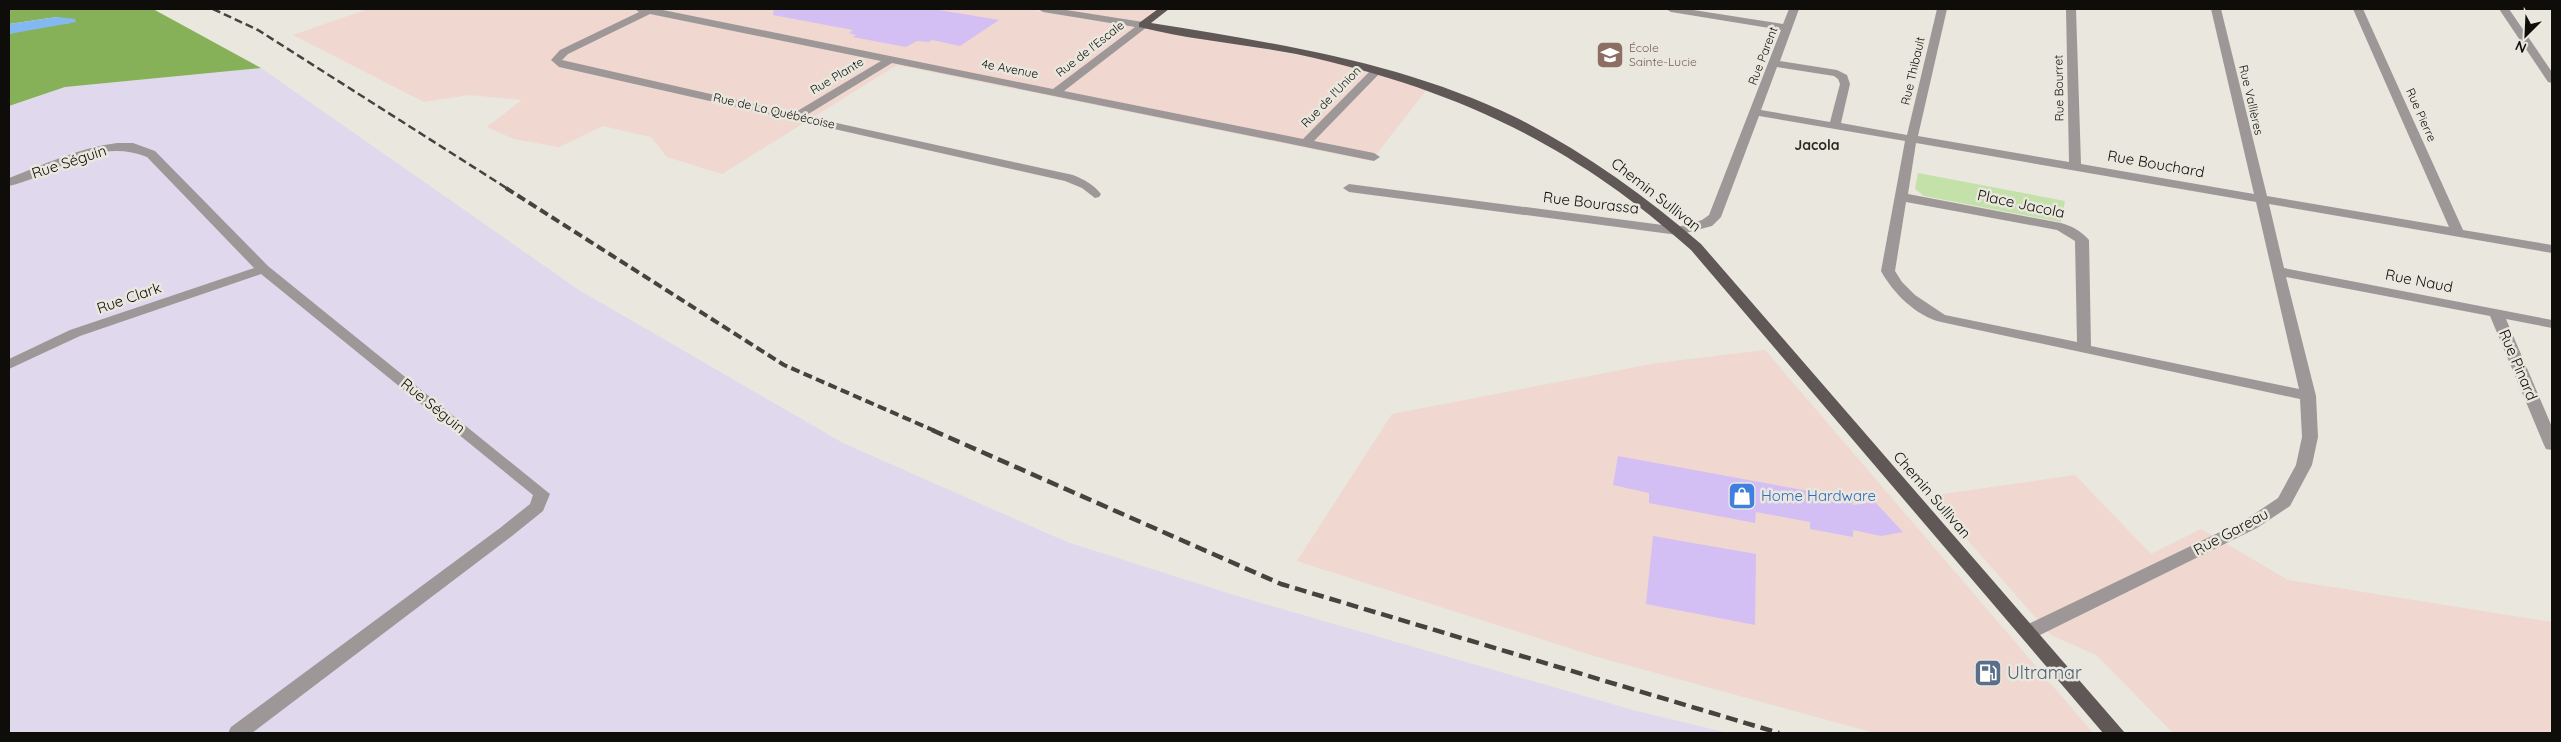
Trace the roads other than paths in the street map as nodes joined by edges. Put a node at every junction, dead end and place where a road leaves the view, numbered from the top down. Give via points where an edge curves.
1 (649, 9) edge
2 (1043, 9) edge
3 (1164, 9) edge
4 (1671, 9) edge
5 (1794, 9) edge
6 (1942, 9) edge
7 (2072, 9) edge
8 (2216, 9) edge
9 (2358, 9) edge
10 (2504, 9) edge
11 (1143, 25) junction
12 (1787, 28) junction
13 (891, 60) junction
14 (1774, 63) junction
15 (1376, 71) junction
16 (2552, 80) edge
17 (1056, 92) junction
18 (1755, 112) junction
19 (797, 116) junction
20 (1835, 126) junction
21 (1911, 140) junction
22 (1306, 143) junction
23 (1374, 157) dead end
24 (2075, 167) junction
25 (9, 182) edge
26 (1349, 188) dead end
27 (1095, 194) dead end
28 (1902, 197) junction
29 (2260, 198) junction
30 (1678, 230) junction
31 (2458, 233) junction
32 (2552, 249) edge
33 (263, 269) junction
34 (2279, 271) junction
35 (2496, 313) junction
36 (2552, 324) edge
37 (2084, 348) junction
38 (9, 365) edge
39 (2308, 396) junction
40 (2552, 445) edge
41 (2029, 632) junction
42 (238, 733) edge
43 (2115, 733) edge

1 - 13 street, 4e Avenue
1 - 19 street, Rue de La Québécoise via 564,52 556,60 559,64
2 - 11 street, Chemin Sullivan
3 - 11 main road, Rue de l'Escale
4 - 12 street
5 - 12 street, Rue Parent
6 - 21 street, Rue Thibault
7 - 24 street, Rue Bourret
8 - 29 street, Rue Vallières
9 - 31 street, Rue Pierre
10 - 16 street
11 - 15 main road, Chemin Sullivan via 1292,50
11 - 17 street, Rue de l'Escale
12 - 14 street, Rue Parent
13 - 17 street, 4e Avenue
13 - 19 street, Rue Plante
14 - 18 street, Rue Parent
14 - 20 street via 1837,73 1843,78 1845,84
15 - 22 street, Rue de l'Union
15 - 30 main road, Chemin Sullivan via 1441,90 1514,120 1596,169
17 - 22 street, 4e Avenue
18 - 20 street, Rue Bouchard
18 - 30 street, Rue Bourassa via 1715,217 1707,224
19 - 27 street, Rue de La Québécoise via 1069,178 1086,185
20 - 21 street, Rue Bouchard
21 - 24 street, Rue Bouchard
21 - 28 street
22 - 23 street, 4e Avenue
24 - 29 street, Rue Bouchard
25 - 33 street, Rue Séguin via 110,147 134,147 151,154
26 - 30 street, Rue Bourassa
28 - 37 street via 1888,270 1891,279 1927,312 1941,318
28 - 37 street, Place Jacola via 2061,227 2074,233 2082,240
29 - 31 street, Rue Bouchard
29 - 34 street, Rue Gareau
30 - 41 main road, Chemin Sullivan via 1696,246
31 - 32 street, Rue Bouchard
33 - 38 street, Rue Clark via 75,333
33 - 42 street, Rue Séguin via 542,494 537,508
34 - 35 street, Rue Naud
34 - 39 street, Rue Gareau
35 - 36 street, Rue Naud
35 - 40 street, Rue Pinard
37 - 39 street
39 - 41 street, Rue Gareau via 2310,437 2304,465 2284,502 2252,524
41 - 43 main road, Chemin Sullivan

